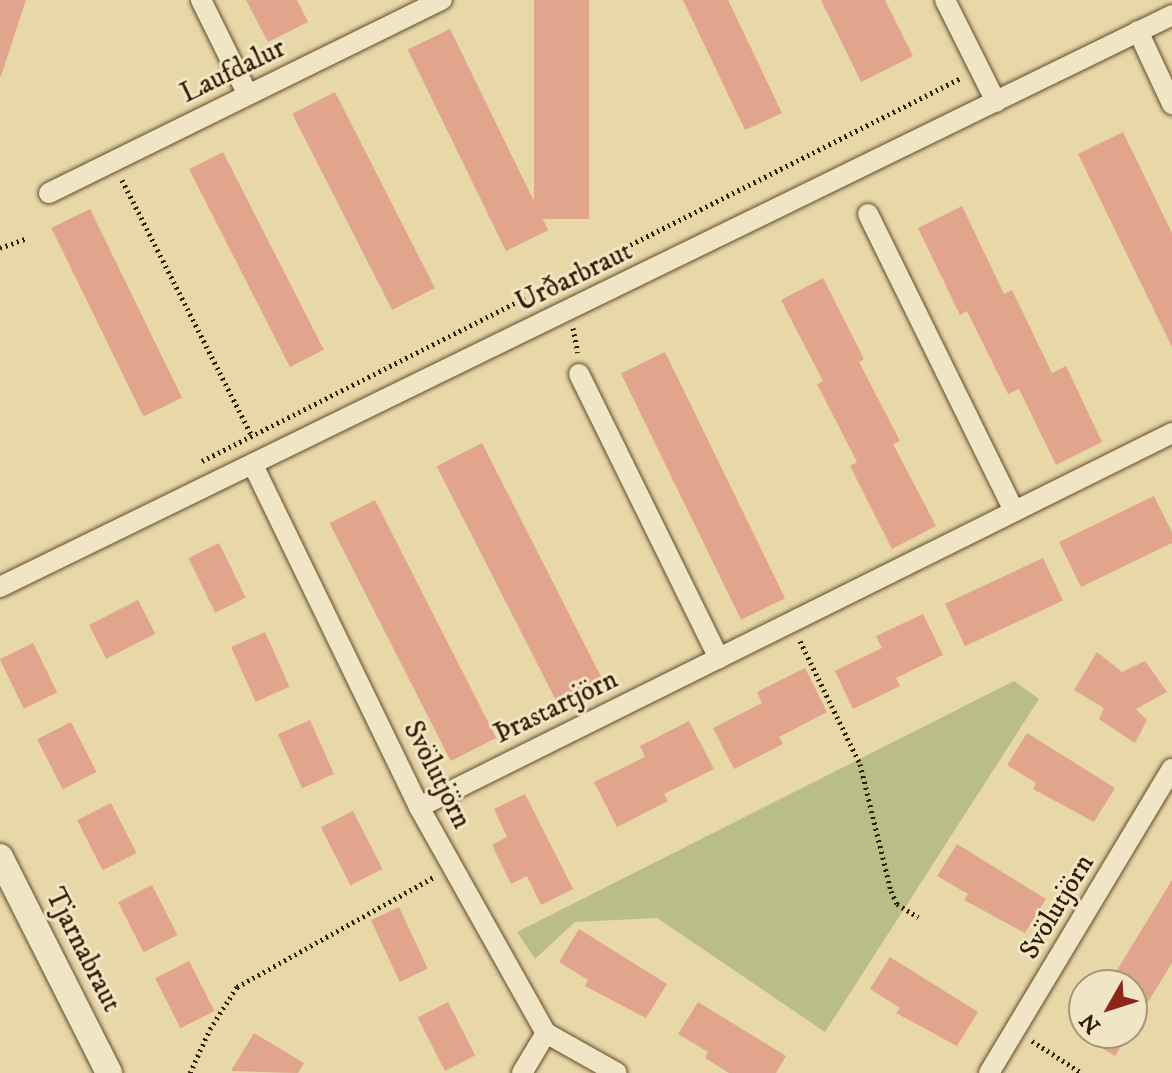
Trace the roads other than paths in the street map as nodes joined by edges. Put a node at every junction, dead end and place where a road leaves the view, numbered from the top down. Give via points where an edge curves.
1 (201, 0) edge
2 (442, 0) edge
3 (945, 0) edge
4 (1172, 15) edge
5 (1138, 31) junction
6 (247, 93) junction
7 (996, 102) junction
8 (1172, 104) edge
9 (49, 193) dead end
10 (868, 214) dead end
11 (579, 374) dead end
12 (1172, 433) edge
13 (253, 465) junction
14 (1014, 511) junction
15 (0, 587) edge
16 (719, 658) junction
17 (1172, 769) edge
18 (419, 807) junction
19 (0, 857) edge
20 (546, 1033) junction
21 (109, 1073) edge
22 (522, 1073) edge
23 (617, 1073) edge
24 (989, 1073) edge

1 - 6 street
2 - 6 street, Laufdalur
3 - 7 street
4 - 5 street, Urðarbraut
5 - 7 street, Urðarbraut
5 - 8 street
6 - 9 street, Laufdalur
7 - 13 street, Urðarbraut
10 - 14 street
11 - 16 street
12 - 14 street, Þrastartjörn
13 - 15 street, Urðarbraut
13 - 18 street, Svölutjörn
14 - 16 street, Þrastartjörn
16 - 18 street, Þrastartjörn
17 - 24 street, Svölutjörn
18 - 20 street, Svölutjörn
19 - 21 street, Tjarnabraut
20 - 22 street
20 - 23 street

